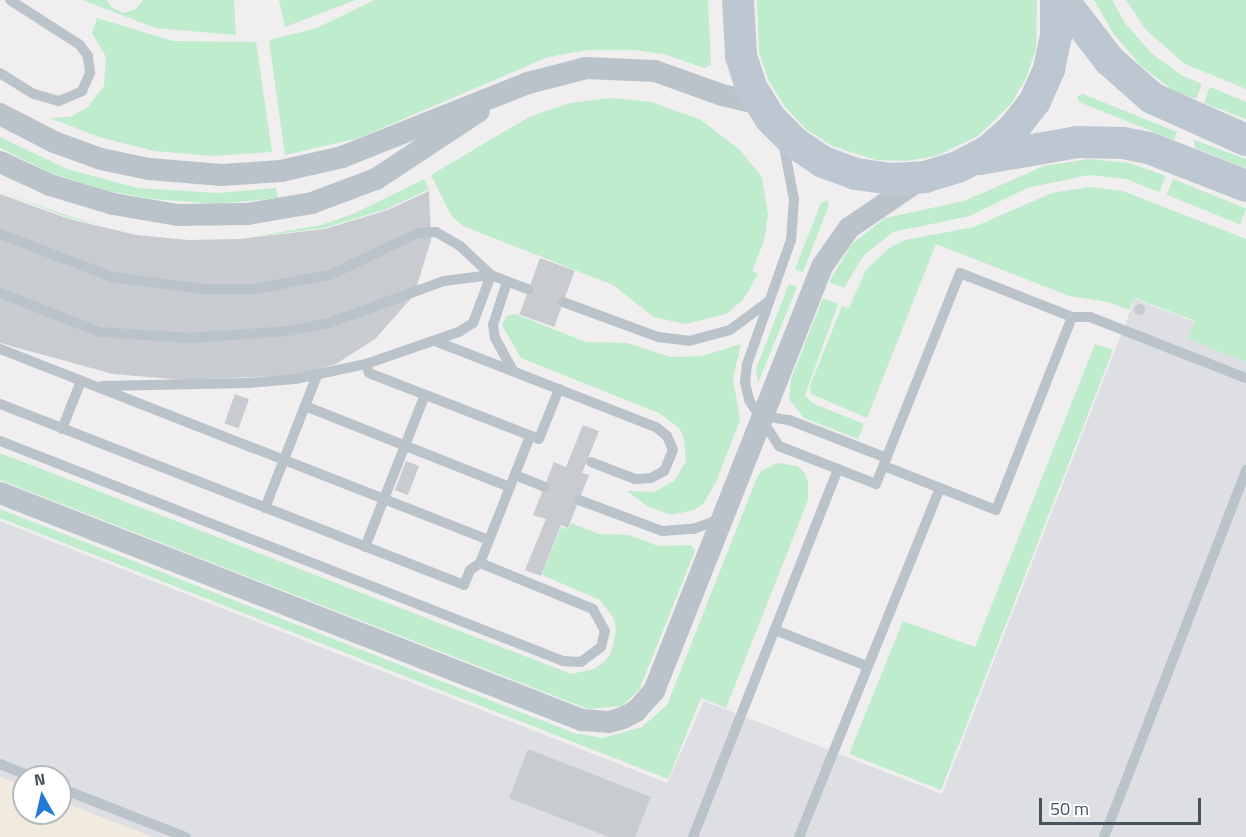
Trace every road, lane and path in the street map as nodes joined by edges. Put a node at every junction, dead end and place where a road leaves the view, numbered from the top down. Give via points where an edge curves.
1 (10, 0) edge
2 (738, 0) edge
3 (1056, 0) edge
4 (1063, 0) edge
5 (0, 73) edge
6 (498, 96) junction
7 (761, 104) junction
8 (0, 114) edge
9 (782, 132) junction
10 (1246, 140) edge
11 (974, 160) junction
12 (0, 162) edge
13 (924, 177) junction
14 (1246, 186) edge
15 (0, 234) edge
16 (491, 275) junction
17 (507, 282) junction
18 (528, 289) dead end
19 (0, 293) edge
20 (771, 299) junction
21 (563, 302) dead end
22 (1072, 317) junction
23 (435, 341) junction
24 (0, 349) edge
25 (366, 364) junction
26 (513, 371) junction
27 (317, 375) junction
28 (1246, 378) edge
29 (81, 381) junction
30 (96, 386) junction
31 (559, 389) junction
32 (425, 394) junction
33 (0, 404) edge
34 (305, 406) junction
35 (763, 416) junction
36 (63, 429) junction
37 (530, 436) junction
38 (0, 441) edge
39 (405, 446) junction
40 (284, 459) junction
41 (591, 462) dead end
42 (885, 462) junction
43 (838, 469) junction
44 (1246, 470) edge
45 (515, 475) junction
46 (510, 487) junction
47 (545, 487) dead end
48 (940, 488) junction
49 (0, 493) edge
50 (384, 499) junction
51 (579, 500) dead end
52 (265, 508) junction
53 (723, 518) junction
54 (489, 540) junction
55 (365, 547) junction
56 (480, 563) junction
57 (775, 630) junction
58 (867, 666) junction
59 (72, 793) edge
60 (186, 837) edge
61 (693, 837) edge
62 (799, 837) edge
63 (1104, 837) edge

1 - 5 lane via 80,45 88,56 90,74 82,91 59,101 34,94
2 - 7 street via 741,56
3 - 11 street via 1053,52 1035,101 1008,134
4 - 10 street via 1109,60 1145,92 1173,110
6 - 7 street via 567,71 632,67 677,76 722,95
6 - 8 street via 366,150 308,166 222,175 158,170 76,151
6 - 12 street via 456,129 376,179 312,203 279,210 211,216 146,211 81,195
7 - 9 street
9 - 13 street via 808,153 839,169 873,178
9 - 20 lane via 794,214 791,240
11 - 13 street
11 - 14 street via 1077,142 1123,143 1149,148
13 - 35 street via 873,208 834,246
15 - 16 lane via 112,277 203,289 255,289 330,275 418,234 436,232 460,246
16 - 17 lane
16 - 19 lane via 444,281 329,323 288,331 190,338 100,332
16 - 23 lane via 473,323
17 - 18 lane
17 - 26 lane via 493,324 495,338
20 - 21 lane via 730,330 689,341 658,337
20 - 35 lane via 746,372 749,400
22 - 28 lane via 1090,317
22 - 42 lane via 960,273
22 - 48 lane via 996,510
23 - 25 lane
23 - 26 lane
24 - 29 lane
25 - 27 lane
25 - 32 lane via 369,373
26 - 31 lane
27 - 30 lane via 247,383
27 - 34 lane
29 - 30 lane
29 - 36 lane
30 - 40 lane
31 - 37 lane via 539,439
31 - 41 lane via 656,427 668,436 673,450 664,471 651,478 635,479
32 - 37 lane
32 - 39 lane
33 - 36 lane
34 - 39 lane
34 - 40 lane
35 - 42 lane via 789,420
35 - 43 lane via 778,446
35 - 53 street
36 - 52 lane
37 - 45 lane
38 - 56 lane via 563,661 581,662 601,647 605,631 593,609
39 - 46 lane
39 - 50 lane
40 - 50 lane
40 - 52 lane
42 - 43 lane via 876,484
42 - 48 lane
43 - 57 lane
44 - 63 lane
45 - 46 lane
45 - 47 lane
46 - 54 lane
48 - 58 lane
49 - 53 street via 594,722 609,722 636,711 654,691
50 - 54 lane
50 - 55 lane
51 - 53 lane via 662,531 693,529
52 - 55 lane
54 - 56 lane
55 - 56 lane via 464,585 470,570
57 - 58 lane
57 - 61 lane
58 - 62 lane
59 - 60 lane

